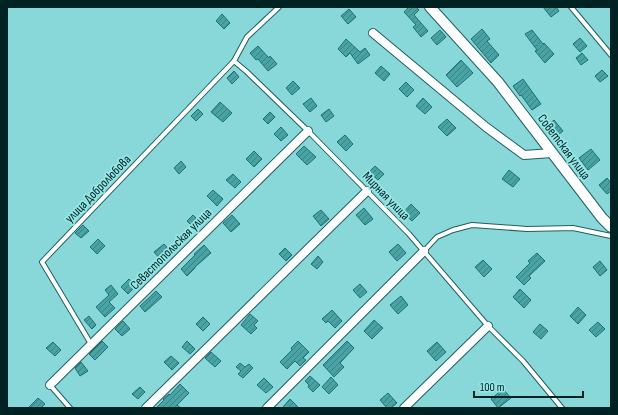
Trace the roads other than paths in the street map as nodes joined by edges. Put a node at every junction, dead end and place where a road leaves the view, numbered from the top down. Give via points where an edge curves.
1 (279, 7) edge
2 (430, 7) edge
3 (571, 7) edge
4 (373, 33) dead end
5 (611, 55) edge
6 (234, 61) junction
7 (308, 131) junction
8 (552, 153) junction
9 (367, 191) junction
10 (611, 227) edge
11 (611, 236) edge
12 (424, 251) junction
13 (488, 326) junction
14 (92, 344) junction
15 (50, 384) joint
16 (413, 405) edge
17 (70, 408) edge
18 (146, 408) edge
19 (267, 408) edge
20 (404, 408) edge
21 (562, 408) edge

1 - 6 lane via 247,37
2 - 8 street, Советская улица via 498,82
3 - 5 lane
4 - 8 street via 486,127 524,155
6 - 7 lane, Мирная улица
6 - 14 lane, улица Добролюбова via 42,262
7 - 9 lane, Мирная улица
7 - 14 street, Севастопольская улица
8 - 10 street, Советская улица
9 - 12 lane, Мирная улица
9 - 18 street
11 - 12 lane via 573,228 527,229 472,225 437,237
12 - 13 lane, Мирная улица
12 - 19 street
13 - 16 street
13 - 21 lane, Мирная улица via 523,361
14 - 15 street, Севастопольская улица
15 - 17 lane
16 - 20 street

